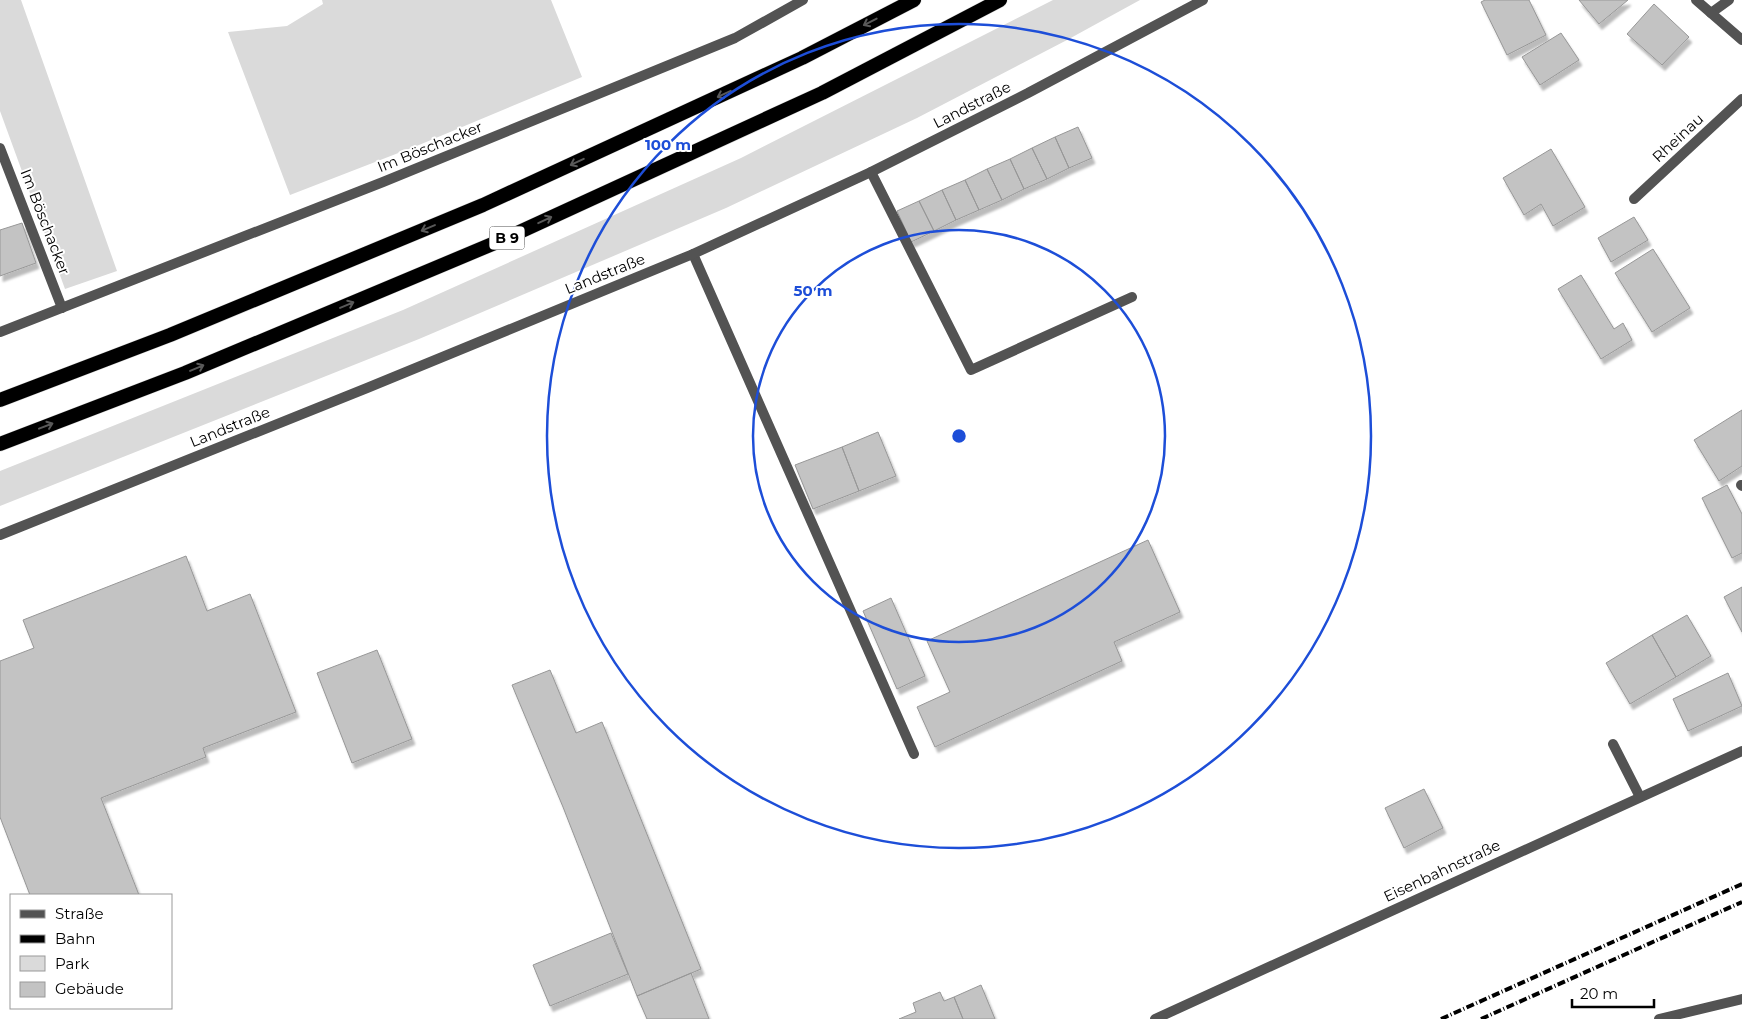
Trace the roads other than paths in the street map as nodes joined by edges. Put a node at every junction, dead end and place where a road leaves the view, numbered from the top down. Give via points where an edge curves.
1 (803, 0) edge
2 (914, 0) edge
3 (1000, 0) edge
4 (1203, 0) edge
5 (1696, 0) edge
6 (1729, 0) edge
7 (1711, 13) junction
8 (1742, 40) edge
9 (1742, 99) edge
10 (0, 148) edge
11 (871, 172) junction
12 (1634, 199) dead end
13 (693, 254) junction
14 (1132, 297) dead end
15 (62, 308) junction
16 (0, 332) edge
17 (0, 400) edge
18 (0, 444) edge
19 (0, 535) edge
20 (1614, 744) dead end
21 (1742, 751) edge
22 (914, 754) dead end
23 (1640, 797) junction
24 (1742, 999) edge
25 (1155, 1019) edge
26 (1659, 1019) edge

1 - 15 street, Im Böschacker via 735,38 383,182
2 -> 17 highway, B 9 via 802,58 484,205 170,335
18 -> 3 highway, B 9 via 185,373 502,240 822,93
4 - 11 street, Landstraße
5 - 7 street
6 - 7 street
7 - 8 street
9 - 12 street, Rheinau
10 - 15 street, Im Böschacker
11 - 13 street, Landstraße
11 - 14 street via 970,370
13 - 19 street, Landstraße
13 - 22 street
15 - 16 street, Im Böschacker
20 - 23 street
21 - 23 street, Eisenbahnstraße
23 - 25 street, Eisenbahnstraße
24 - 26 street

